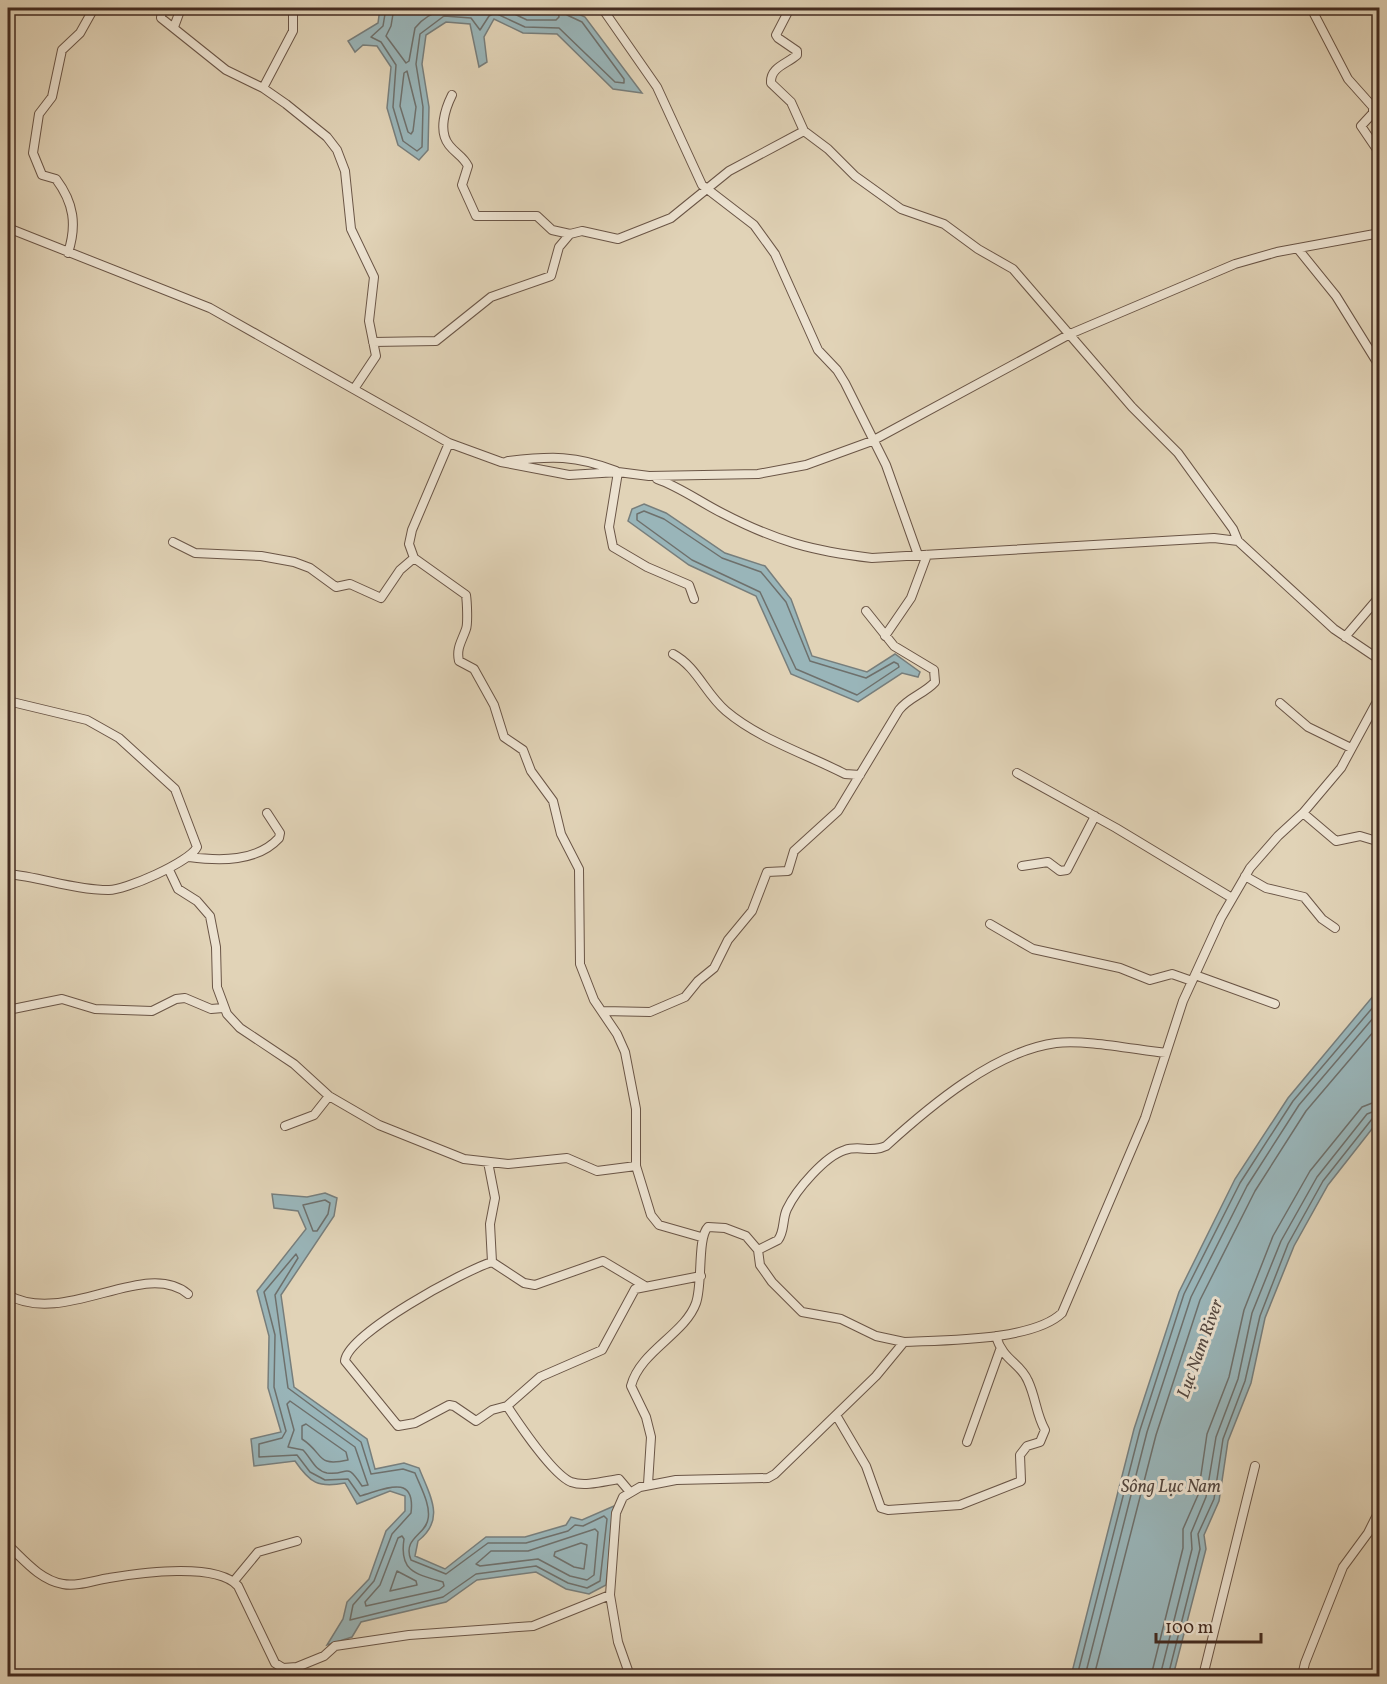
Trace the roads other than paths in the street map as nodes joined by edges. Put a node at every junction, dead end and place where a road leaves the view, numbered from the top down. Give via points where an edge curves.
1 (94, 8) edge
2 (162, 8) edge
3 (181, 8) edge
4 (293, 8) edge
5 (602, 8) edge
6 (790, 8) edge
7 (1311, 8) edge
8 (174, 27) junction
9 (262, 88) junction
10 (452, 95) dead end
11 (804, 131) junction
12 (1380, 154) edge
13 (705, 188) junction
14 (8, 228) edge
15 (1380, 233) edge
16 (570, 234) junction
17 (1298, 249) junction
18 (68, 253) junction
19 (1070, 334) junction
20 (373, 342) junction
21 (1380, 367) edge
22 (354, 389) junction
23 (872, 441) junction
24 (449, 443) junction
25 (501, 462) junction
26 (618, 472) junction
27 (650, 476) junction
28 (1238, 541) junction
29 (173, 542) dead end
30 (923, 555) junction
31 (414, 558) junction
32 (1380, 596) edge
33 (694, 599) dead end
34 (866, 611) dead end
35 (885, 636) junction
36 (1346, 637) junction
37 (672, 654) dead end
38 (1380, 660) edge
39 (1380, 696) edge
40 (8, 700) edge
41 (1280, 703) dead end
42 (1351, 748) junction
43 (1017, 773) dead end
44 (860, 776) junction
45 (267, 813) dead end
46 (1303, 813) junction
47 (1095, 816) junction
48 (1380, 842) edge
49 (189, 857) junction
50 (1022, 866) dead end
51 (169, 870) junction
52 (8, 874) edge
53 (1245, 876) junction
54 (1232, 898) junction
55 (990, 924) dead end
56 (1335, 928) dead end
57 (1193, 978) junction
58 (1275, 1004) dead end
59 (223, 1008) junction
60 (8, 1010) edge
61 (603, 1011) junction
62 (1166, 1053) junction
63 (329, 1096) junction
64 (285, 1126) dead end
65 (488, 1162) junction
66 (636, 1166) junction
67 (701, 1237) junction
68 (758, 1250) junction
69 (492, 1262) junction
70 (701, 1276) junction
71 (645, 1286) junction
72 (188, 1294) dead end
73 (8, 1295) edge
74 (996, 1336) junction
75 (904, 1342) junction
76 (1000, 1350) junction
77 (507, 1406) junction
78 (836, 1415) junction
79 (967, 1442) dead end
80 (1255, 1466) dead end
81 (648, 1484) junction
82 (630, 1492) junction
83 (1380, 1509) edge
84 (297, 1541) dead end
85 (8, 1545) edge
86 (234, 1581) junction
87 (610, 1595) junction
88 (630, 1677) edge
89 (1203, 1677) edge
90 (1302, 1677) edge

1 - 18 street via 80,33 62,50 52,97 40,110 33,142 38,170 56,179 74,220
2 - 8 street via 161,18
3 - 8 street
4 - 9 street via 293,31
5 - 13 street via 657,87
6 - 11 street via 776,34 797,55 778,67 771,83 791,102
7 - 12 street via 1348,79 1373,107 1373,113 1361,126
8 - 9 street via 226,70
9 - 20 street via 327,137 341,158 351,229 374,277 369,321
10 - 16 street via 445,109 445,135 468,166 462,185 476,216 537,216 552,230
11 - 13 street via 760,152
11 - 19 street via 855,176 901,209 944,224 978,249 1005,262
13 - 16 street via 679,214 623,238 582,231
13 - 23 street via 746,218 767,242 818,350 841,376
14 - 18 street
15 - 17 street
16 - 20 street via 559,247 551,276 491,297 436,341
17 - 19 street via 1235,264
17 - 21 street via 1336,296
18 - 22 street via 198,302
19 - 23 street
19 - 28 street via 1132,407 1178,453
20 - 22 street via 375,360
22 - 24 street
23 - 27 street via 806,465 758,474
23 - 30 street
24 - 25 street
24 - 31 street via 412,530 409,544
25 - 26 street via 569,475
25 - 26 street via 564,456
26 - 27 street
26 - 33 street via 609,527 613,547 689,585
27 - 30 street via 758,531 809,549 872,558
28 - 30 street via 1214,538
28 - 36 street
29 - 31 street via 195,553 261,555 294,562 310,568 336,587 350,584 378,599
30 - 35 street via 911,598
31 - 61 street via 466,595 467,627 458,648 459,661 474,669 494,705 504,737 523,750 531,771 555,804 561,834 581,879 580,964 588,989
32 - 36 street
34 - 35 street
35 - 44 street via 894,646 934,670 935,682 898,710
36 - 38 street
37 - 44 street via 688,662 713,697 738,720 845,774
39 - 42 street
40 - 49 street via 87,720 118,738 155,768 180,797 197,847
41 - 42 street via 1312,729
42 - 46 street via 1341,768
43 - 47 street
44 - 61 street via 838,811 794,851 788,871 765,874 752,911 728,940 714,968 685,997 650,1012
45 - 49 street via 280,833 266,851 224,859
46 - 48 street via 1336,841 1360,836
46 - 53 street
47 - 50 street via 1067,870 1060,871 1048,862
47 - 54 street
49 - 51 street
51 - 52 street via 110,891
51 - 59 street via 178,889 197,901 210,916 217,987
53 - 54 street
53 - 56 street via 1266,888 1304,897
54 - 57 street
55 - 57 street via 1033,949 1120,968 1150,980 1172,974
57 - 58 street
57 - 62 street
59 - 60 street via 211,1009 185,998 152,1011 94,1009 63,999
59 - 63 street via 240,1028 278,1052
61 - 66 street via 620,1040 629,1069 636,1108
62 - 68 street via 1054,1043 979,1072 886,1146 876,1151 845,1150 834,1156 796,1195 787,1209 778,1240
62 - 74 street via 1145,1118 1062,1313 1052,1322
63 - 64 street via 314,1114
63 - 65 street via 424,1145 464,1159
65 - 66 street via 508,1164 567,1158 597,1171
65 - 69 street via 495,1198 490,1224
66 - 67 street via 653,1221
67 - 68 street via 708,1227 715,1225 746,1236
67 - 70 street
68 - 75 street via 763,1270 802,1312 841,1319 876,1336
69 - 71 street via 524,1283 535,1285 603,1261
69 - 77 street via 468,1271 407,1306 353,1345 345,1361 398,1426 415,1424 449,1405 476,1421
70 - 71 street
70 - 81 street via 692,1312 654,1352 631,1386 651,1437
71 - 77 street via 632,1292 602,1350 540,1377
72 - 73 street via 170,1283 136,1284 54,1304 20,1302
74 - 75 street
74 - 76 street
75 - 78 street
76 - 78 street via 1028,1380 1045,1434 1040,1443 1028,1446 1020,1455 1021,1481 978,1500 944,1507 881,1508 866,1467
76 - 79 street
77 - 82 street via 529,1439 563,1476 581,1484 619,1479
78 - 81 street via 768,1478
80 - 89 street
81 - 82 street
82 - 87 street via 616,1513
83 - 90 street via 1343,1567
84 - 86 street via 258,1552
85 - 86 street via 38,1573 62,1584 190,1571
86 - 87 street via 275,1663 284,1668 306,1664 335,1646 409,1635 533,1626
87 - 88 street via 618,1642

